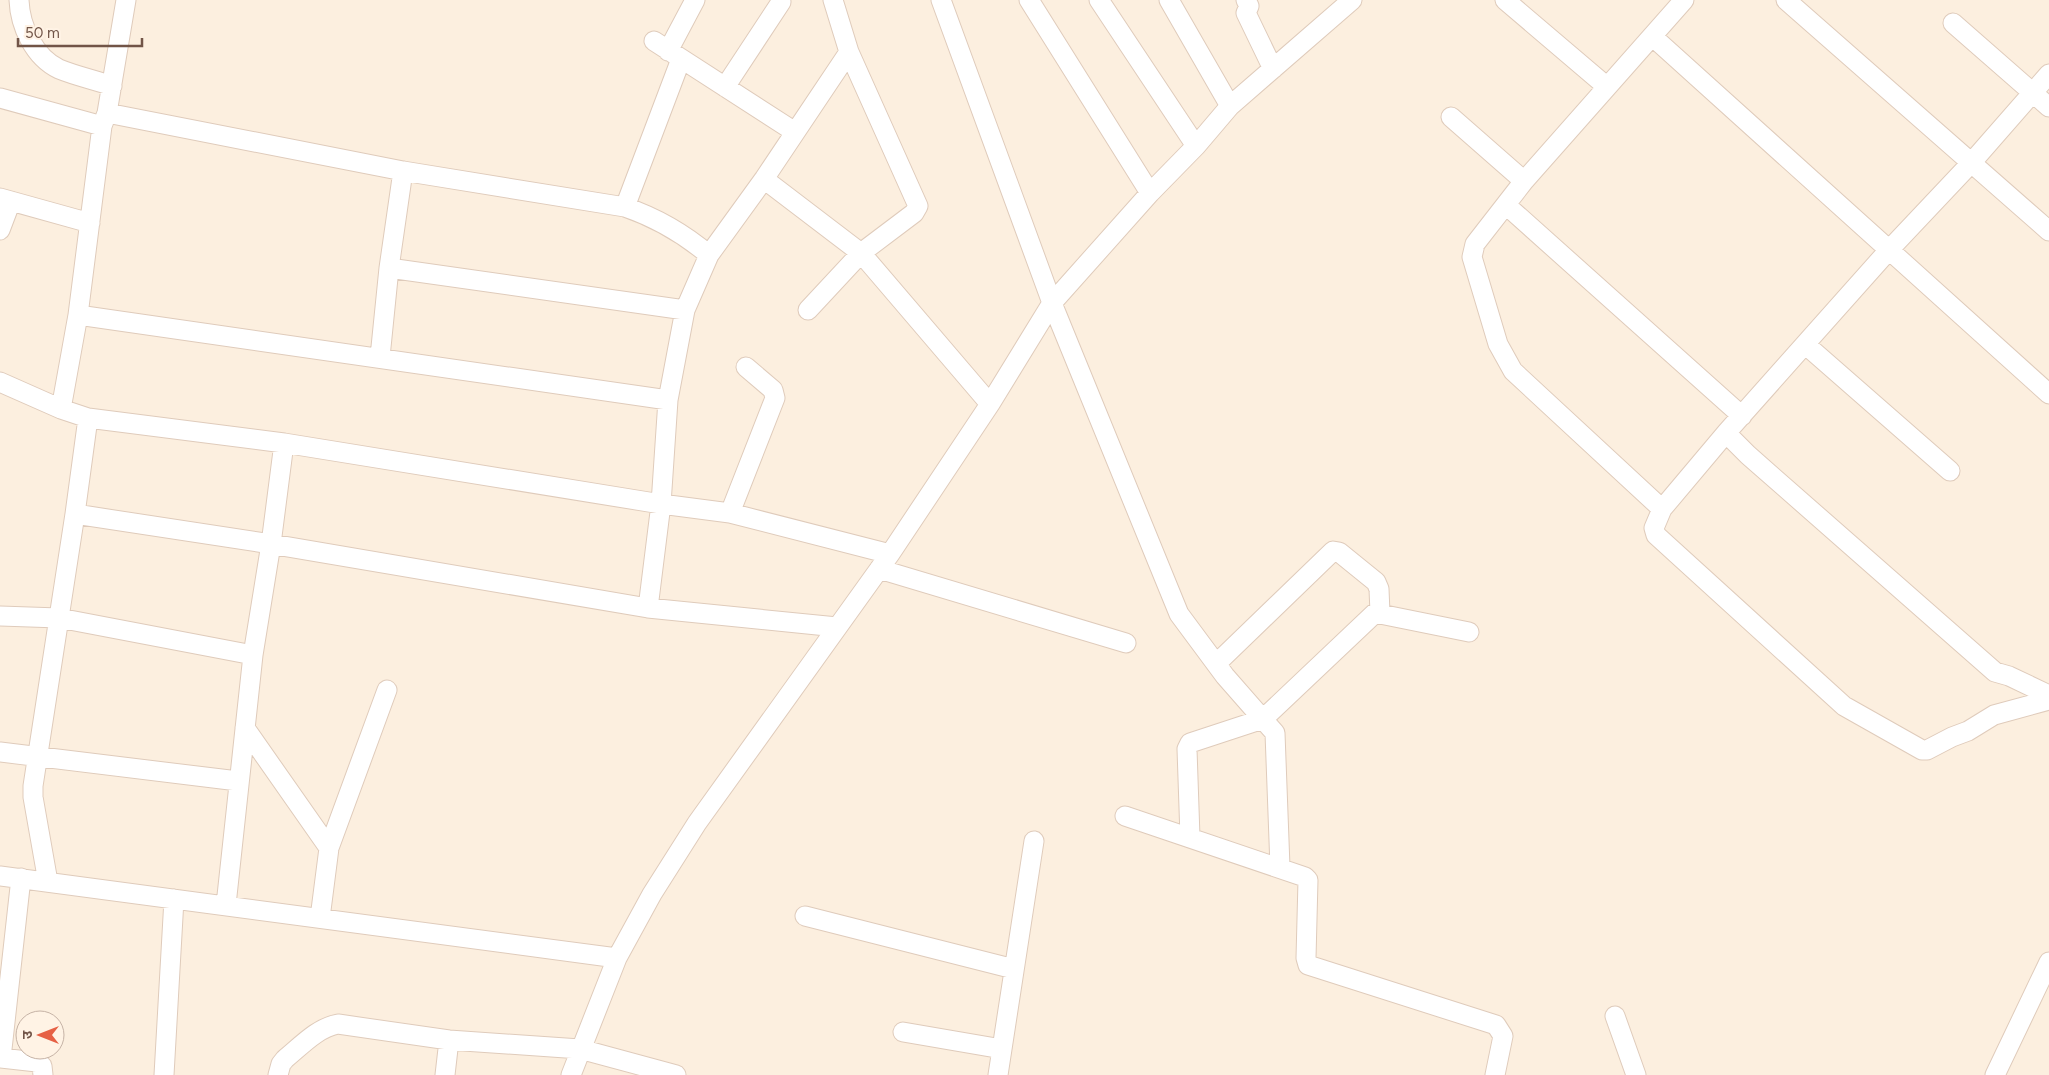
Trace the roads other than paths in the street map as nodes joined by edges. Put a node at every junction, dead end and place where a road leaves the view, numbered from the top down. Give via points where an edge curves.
1 (20, 0) edge
2 (126, 0) edge
3 (695, 0) edge
4 (833, 0) edge
5 (941, 0) edge
6 (1029, 0) edge
7 (1099, 0) edge
8 (1169, 0) edge
9 (1246, 0) edge
10 (1505, 0) edge
11 (1684, 0) edge
12 (1786, 0) edge
13 (1351, 1) edge
14 (782, 2) dead end
15 (1953, 23) dead end
16 (1653, 37) junction
17 (668, 50) junction
18 (849, 52) junction
19 (1273, 69) junction
20 (2049, 74) edge
21 (112, 86) junction
22 (1606, 86) junction
23 (725, 87) junction
24 (2033, 93) junction
25 (0, 98) edge
26 (1230, 106) junction
27 (2049, 107) edge
28 (1451, 117) dead end
29 (105, 120) junction
30 (795, 132) junction
31 (1196, 146) junction
32 (1972, 162) junction
33 (403, 171) junction
34 (764, 179) junction
35 (1524, 181) junction
36 (1150, 193) junction
37 (5, 200) edge
38 (1506, 205) junction
39 (625, 207) junction
40 (90, 223) junction
41 (0, 230) edge
42 (2049, 231) edge
43 (1888, 251) junction
44 (861, 253) junction
45 (709, 254) junction
46 (389, 268) junction
47 (1052, 303) junction
48 (685, 310) junction
49 (808, 310) dead end
50 (78, 315) junction
51 (1806, 345) junction
52 (380, 357) junction
53 (746, 367) dead end
54 (0, 382) edge
55 (2049, 394) edge
56 (668, 400) junction
57 (990, 404) junction
58 (61, 409) junction
59 (1742, 416) junction
60 (88, 418) junction
61 (1726, 433) junction
62 (284, 443) junction
63 (1950, 471) dead end
64 (661, 504) junction
65 (1662, 509) junction
66 (730, 513) junction
67 (75, 514) junction
68 (271, 544) junction
69 (890, 554) junction
70 (879, 569) junction
71 (648, 608) junction
72 (1380, 613) junction
73 (0, 616) edge
74 (59, 618) junction
75 (837, 627) junction
76 (1470, 632) dead end
77 (1126, 643) dead end
78 (253, 655) junction
79 (1216, 664) junction
80 (388, 690) dead end
81 (2049, 695) edge
82 (2049, 700) edge
83 (1263, 719) junction
84 (245, 728) junction
85 (0, 752) edge
86 (37, 757) junction
87 (238, 781) junction
88 (1125, 816) dead end
89 (1190, 838) junction
90 (1034, 841) dead end
91 (329, 848) junction
92 (1280, 867) junction
93 (0, 876) edge
94 (22, 878) junction
95 (48, 882) junction
96 (174, 899) junction
97 (226, 905) junction
98 (804, 916) dead end
99 (320, 918) junction
100 (617, 958) junction
101 (2049, 962) edge
102 (1014, 969) junction
103 (6, 970) edge
104 (1615, 1016) dead end
105 (904, 1032) dead end
106 (449, 1040) junction
107 (580, 1049) junction
108 (1002, 1049) junction
109 (1, 1058) edge
110 (43, 1075) edge
111 (164, 1075) edge
112 (278, 1075) edge
113 (445, 1075) edge
114 (570, 1075) edge
115 (676, 1075) edge
116 (998, 1075) edge
117 (1495, 1075) edge
118 (1636, 1075) edge
119 (1995, 1075) edge

1 - 21 street via 23,24 48,61 59,68
2 - 21 street
3 - 17 street
4 - 18 street
5 - 47 street
6 - 36 street
7 - 31 street
8 - 26 street
9 - 19 street via 1249,6 1246,13
10 - 22 street
11 - 16 street
12 - 32 street
13 - 19 street
14 - 23 street
15 - 24 street
16 - 22 street
16 - 43 street
17 - 23 street
17 - 39 street
18 - 30 street
18 - 44 street via 918,206 914,213
19 - 26 street
20 - 24 street
21 - 29 street
22 - 35 street
23 - 30 street
24 - 27 street
24 - 32 street
25 - 29 street
26 - 31 street
28 - 35 street
29 - 33 street
29 - 40 street
30 - 34 street
31 - 36 street
32 - 42 street
32 - 43 street
33 - 39 street
33 - 46 street
34 - 44 street
34 - 45 street
35 - 38 street
36 - 47 street
37 - 40 street
37 - 41 street
38 - 59 street
38 - 65 street via 1475,244 1472,257 1502,353 1522,380
39 - 45 street via 670,226
40 - 50 street
43 - 51 street
43 - 55 street
44 - 49 street
44 - 57 street
45 - 48 street
46 - 48 street
46 - 52 street
47 - 57 street
47 - 79 street via 1179,614
48 - 56 street
50 - 52 street
50 - 58 street
51 - 59 street
51 - 63 street
52 - 56 street
53 - 66 street via 773,390 775,398
54 - 58 street
56 - 64 street
57 - 69 street
58 - 60 street
59 - 61 street
60 - 62 street
60 - 67 street
61 - 65 street
61 - 81 street via 1995,672
62 - 64 street
62 - 68 street
64 - 66 street
64 - 71 street
65 - 82 street via 1654,528 1656,535 1844,706 1922,750 1968,731 1994,715
66 - 69 street
67 - 68 street
67 - 74 street
68 - 71 street
68 - 78 street
69 - 70 street
70 - 75 street
70 - 77 street
71 - 75 street
72 - 76 street
72 - 79 street via 1376,582 1334,551
72 - 83 street via 1370,615
73 - 74 street
74 - 78 street
74 - 86 street
75 - 100 street via 697,823 652,894
78 - 84 street
79 - 83 street
80 - 91 street
83 - 89 street via 1188,746
83 - 92 street via 1275,733
84 - 87 street
84 - 91 street
85 - 86 street
86 - 87 street
86 - 95 street via 33,797
87 - 97 street
88 - 89 street
89 - 92 street
90 - 102 street
91 - 99 street
92 - 117 street via 1308,880 1308,965 1496,1025 1503,1036
93 - 94 street
94 - 95 street
94 - 103 street
95 - 96 street
96 - 97 street
96 - 111 street
97 - 99 street
98 - 102 street
99 - 100 street
100 - 107 street
101 - 119 street
102 - 108 street
103 - 109 street
104 - 118 street
105 - 108 street
106 - 107 street
106 - 112 street via 338,1024 328,1026 285,1059
106 - 113 street
107 - 114 street
107 - 115 street
108 - 116 street
109 - 110 street via 37,1062 42,1066

